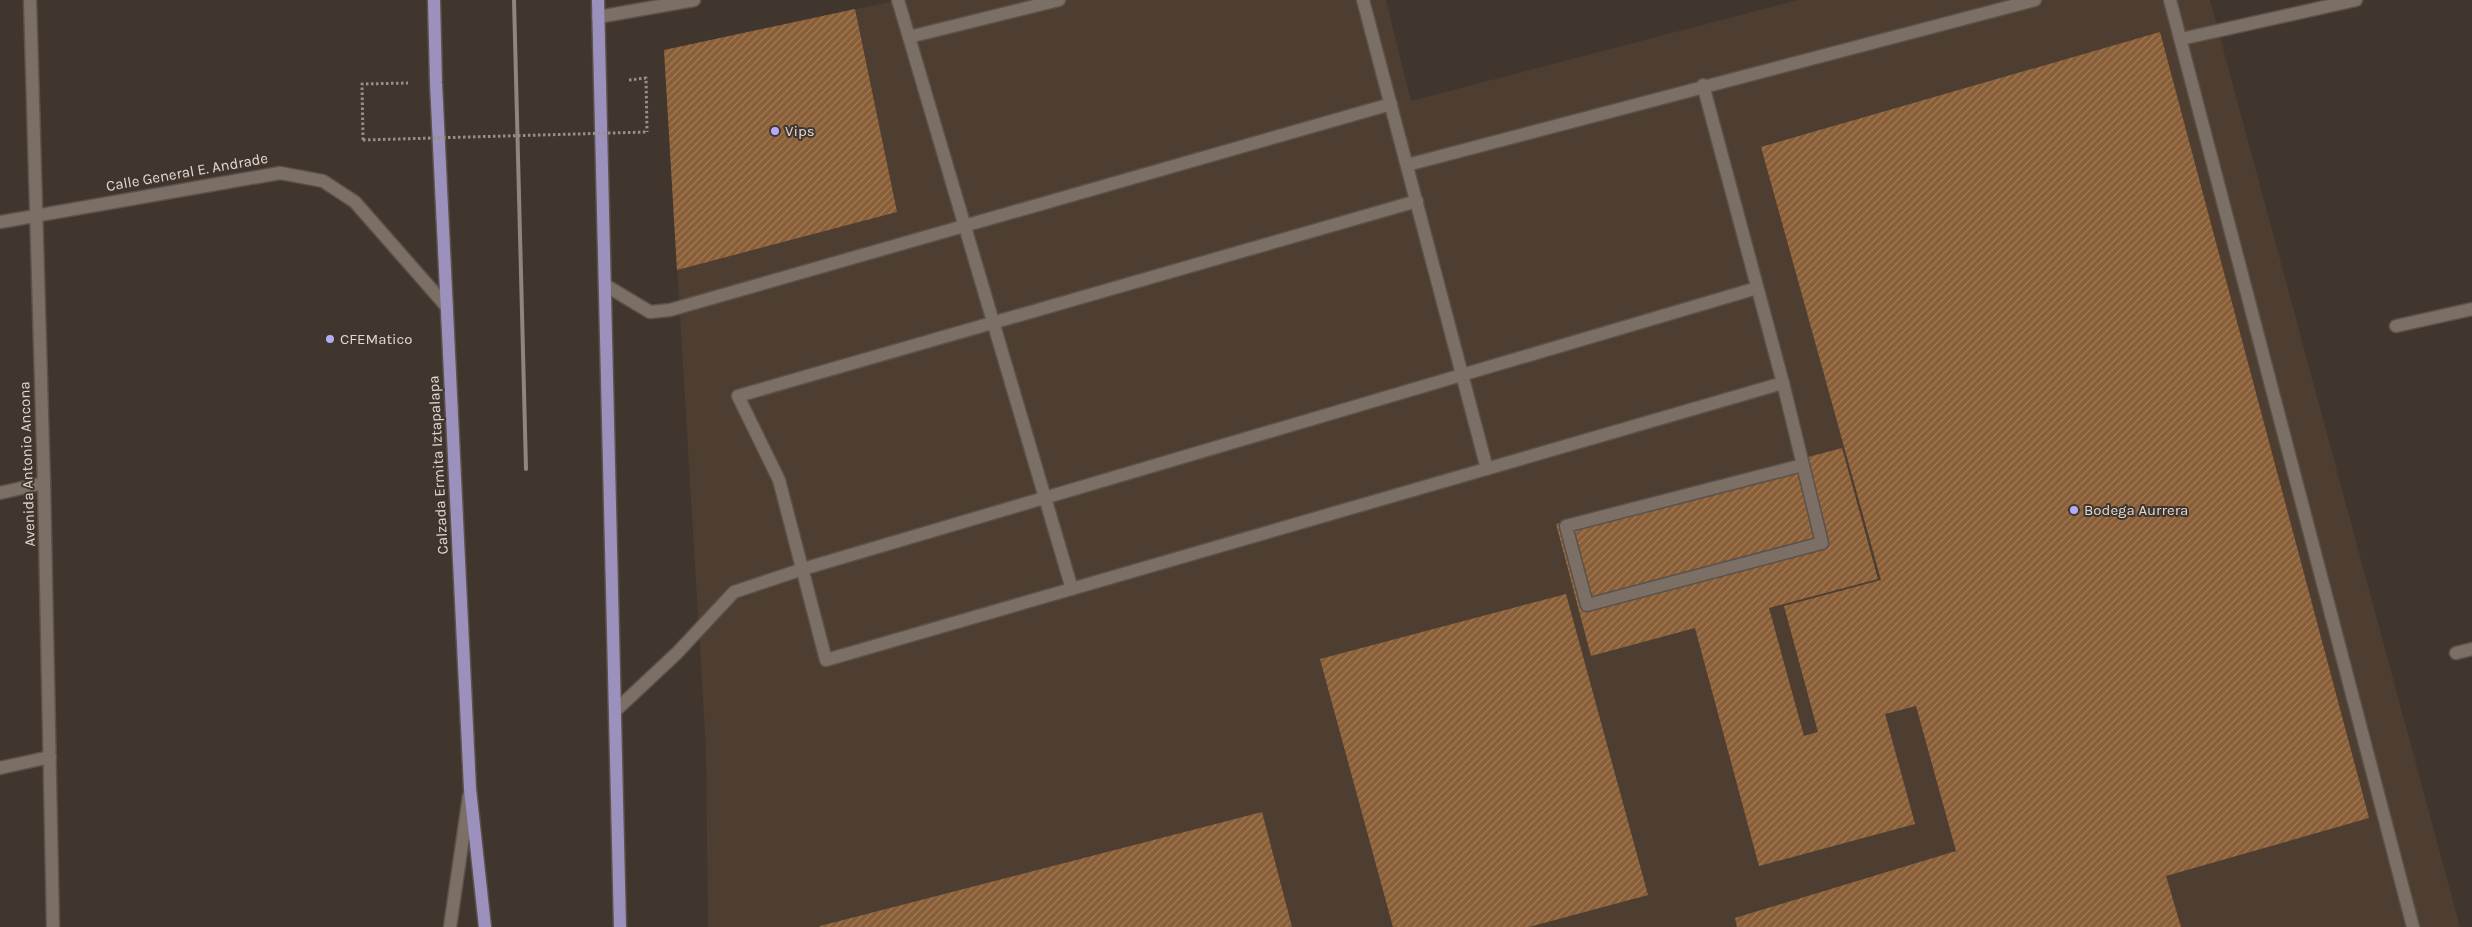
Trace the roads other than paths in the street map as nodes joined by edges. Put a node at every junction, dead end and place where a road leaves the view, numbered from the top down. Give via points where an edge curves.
1 (30, 0) edge
2 (434, 0) edge
3 (598, 0) edge
4 (694, 0) edge
5 (898, 0) edge
6 (1059, 0) edge
7 (1363, 0) edge
8 (2035, 0) edge
9 (2170, 0) edge
10 (2356, 0) edge
11 (598, 17) junction
12 (909, 37) junction
13 (2181, 39) junction
14 (1703, 86) junction
15 (1391, 104) junction
16 (1407, 165) junction
17 (1417, 201) junction
18 (35, 214) junction
19 (0, 222) edge
20 (965, 226) junction
21 (605, 285) junction
22 (1757, 288) junction
23 (447, 306) junction
24 (2472, 309) edge
25 (993, 323) junction
26 (2396, 326) dead end
27 (1462, 375) junction
28 (1783, 383) junction
29 (1803, 465) junction
30 (1487, 469) junction
31 (44, 483) junction
32 (0, 493) edge
33 (1046, 498) junction
34 (803, 570) junction
35 (1072, 588) junction
36 (2472, 649) edge
37 (2456, 653) dead end
38 (615, 711) junction
39 (50, 757) junction
40 (0, 768) edge
41 (470, 789) junction
42 (53, 927) edge
43 (450, 927) edge
44 (485, 927) edge
45 (620, 927) edge
46 (2413, 927) edge

1 - 18 street, Avenida Antonio Ancona
2 - 23 main road, Calzada Ermita Iztapalapa
3 - 11 main road
4 - 11 street
5 - 12 street
6 - 12 street
7 - 15 street
8 - 14 street
9 - 13 street
10 - 13 street
11 - 21 main road
12 - 20 street
13 - 46 street
14 - 16 street
14 - 22 street
15 - 16 street
15 - 20 street
16 - 17 street
17 - 25 street
17 - 27 street
18 - 19 street, Calle General E. Andrade
18 - 23 street, Calle General E. Andrade via 280,173 323,181 355,202
18 - 31 street, Avenida Antonio Ancona
20 - 21 street via 670,310 650,312
20 - 25 street
21 - 38 main road
22 - 27 street
22 - 28 street
23 - 41 main road, Calzada Ermita Iztapalapa
24 - 26 street
25 - 33 street
25 - 34 street via 738,396 779,480
27 - 30 street
27 - 33 street
28 - 29 street
28 - 30 street
29 - 29 street via 1822,544 1587,605 1566,526
30 - 35 street
31 - 32 street
31 - 39 street, Avenida Antonio Ancona
33 - 34 street
33 - 35 street
34 - 35 street via 826,660
34 - 38 street via 734,592 677,653
36 - 37 street
38 - 45 main road
39 - 40 street
39 - 42 street, Avenida Antonio Ancona
41 - 43 street
41 - 44 main road, Calzada Ermita Iztapalapa

